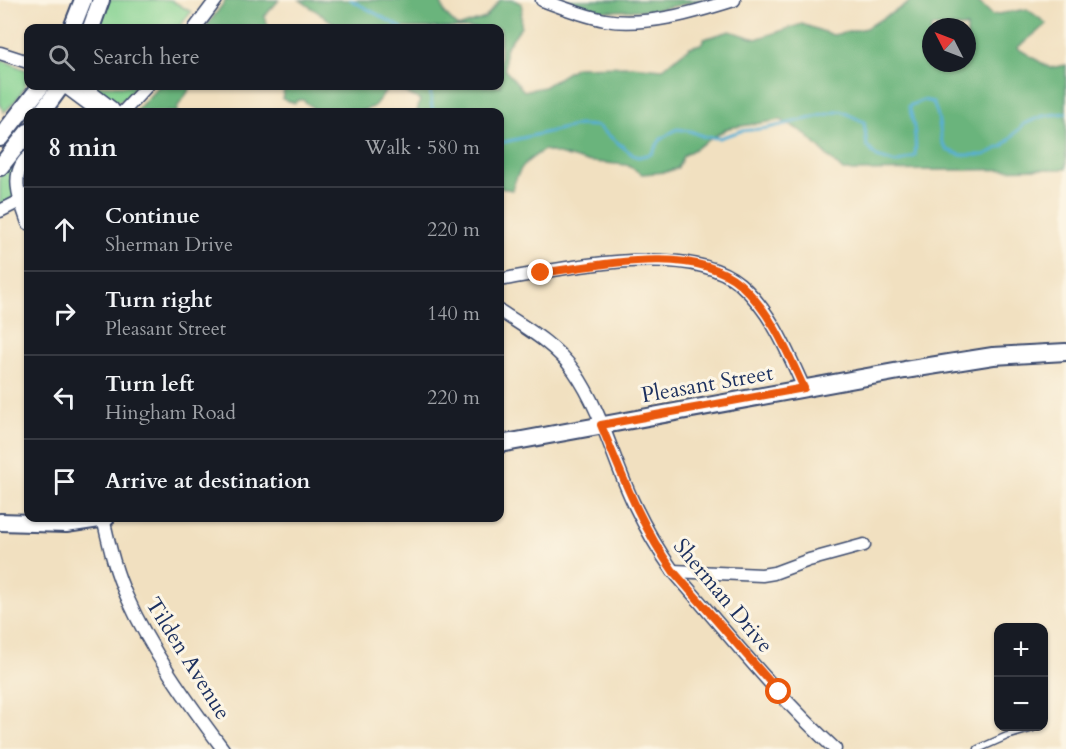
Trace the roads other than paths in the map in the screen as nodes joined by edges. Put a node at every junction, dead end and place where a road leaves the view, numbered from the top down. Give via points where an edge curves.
1 (83, 0) edge
2 (101, 0) edge
3 (216, 0) edge
4 (542, 0) edge
5 (734, 0) edge
6 (74, 24) edge
7 (92, 24) edge
8 (198, 24) edge
9 (0, 53) edge
10 (24, 61) edge
11 (38, 90) edge
12 (59, 90) edge
13 (68, 90) edge
14 (88, 90) edge
15 (143, 90) edge
16 (45, 108) edge
17 (93, 108) edge
18 (112, 108) edge
19 (127, 108) edge
20 (1, 134) edge
21 (24, 137) edge
22 (24, 161) edge
23 (0, 167) edge
24 (24, 197) edge
25 (0, 211) edge
26 (504, 279) edge
27 (504, 314) edge
28 (1066, 352) edge
29 (804, 388) junction
30 (601, 425) junction
31 (504, 443) edge
32 (0, 522) edge
33 (79, 522) edge
34 (105, 522) edge
35 (864, 545) dead end
36 (673, 571) junction
37 (1023, 731) edge
38 (223, 749) edge
39 (835, 749) edge
40 (978, 749) edge

1 - 6 street
2 - 7 street
3 - 8 street
4 - 5 street via 606,20 625,21 699,11
9 - 10 street
11 - 20 street
12 - 16 street
13 - 17 street
14 - 18 street
15 - 19 street
21 - 23 street
22 - 24 street via 17,184
24 - 25 street
26 - 29 street via 638,260 709,267 739,283 754,299 768,317
27 - 30 street, Sherman Drive via 552,348 573,369
28 - 29 street, Pleasant Street via 993,356
29 - 30 street, Pleasant Street
30 - 31 street, Pleasant Street
30 - 36 street, Sherman Drive via 634,504
32 - 33 street
34 - 38 street, Tilden Avenue via 112,557 147,637
35 - 36 street via 762,575
36 - 39 street, Sherman Drive via 767,679
37 - 40 lane

